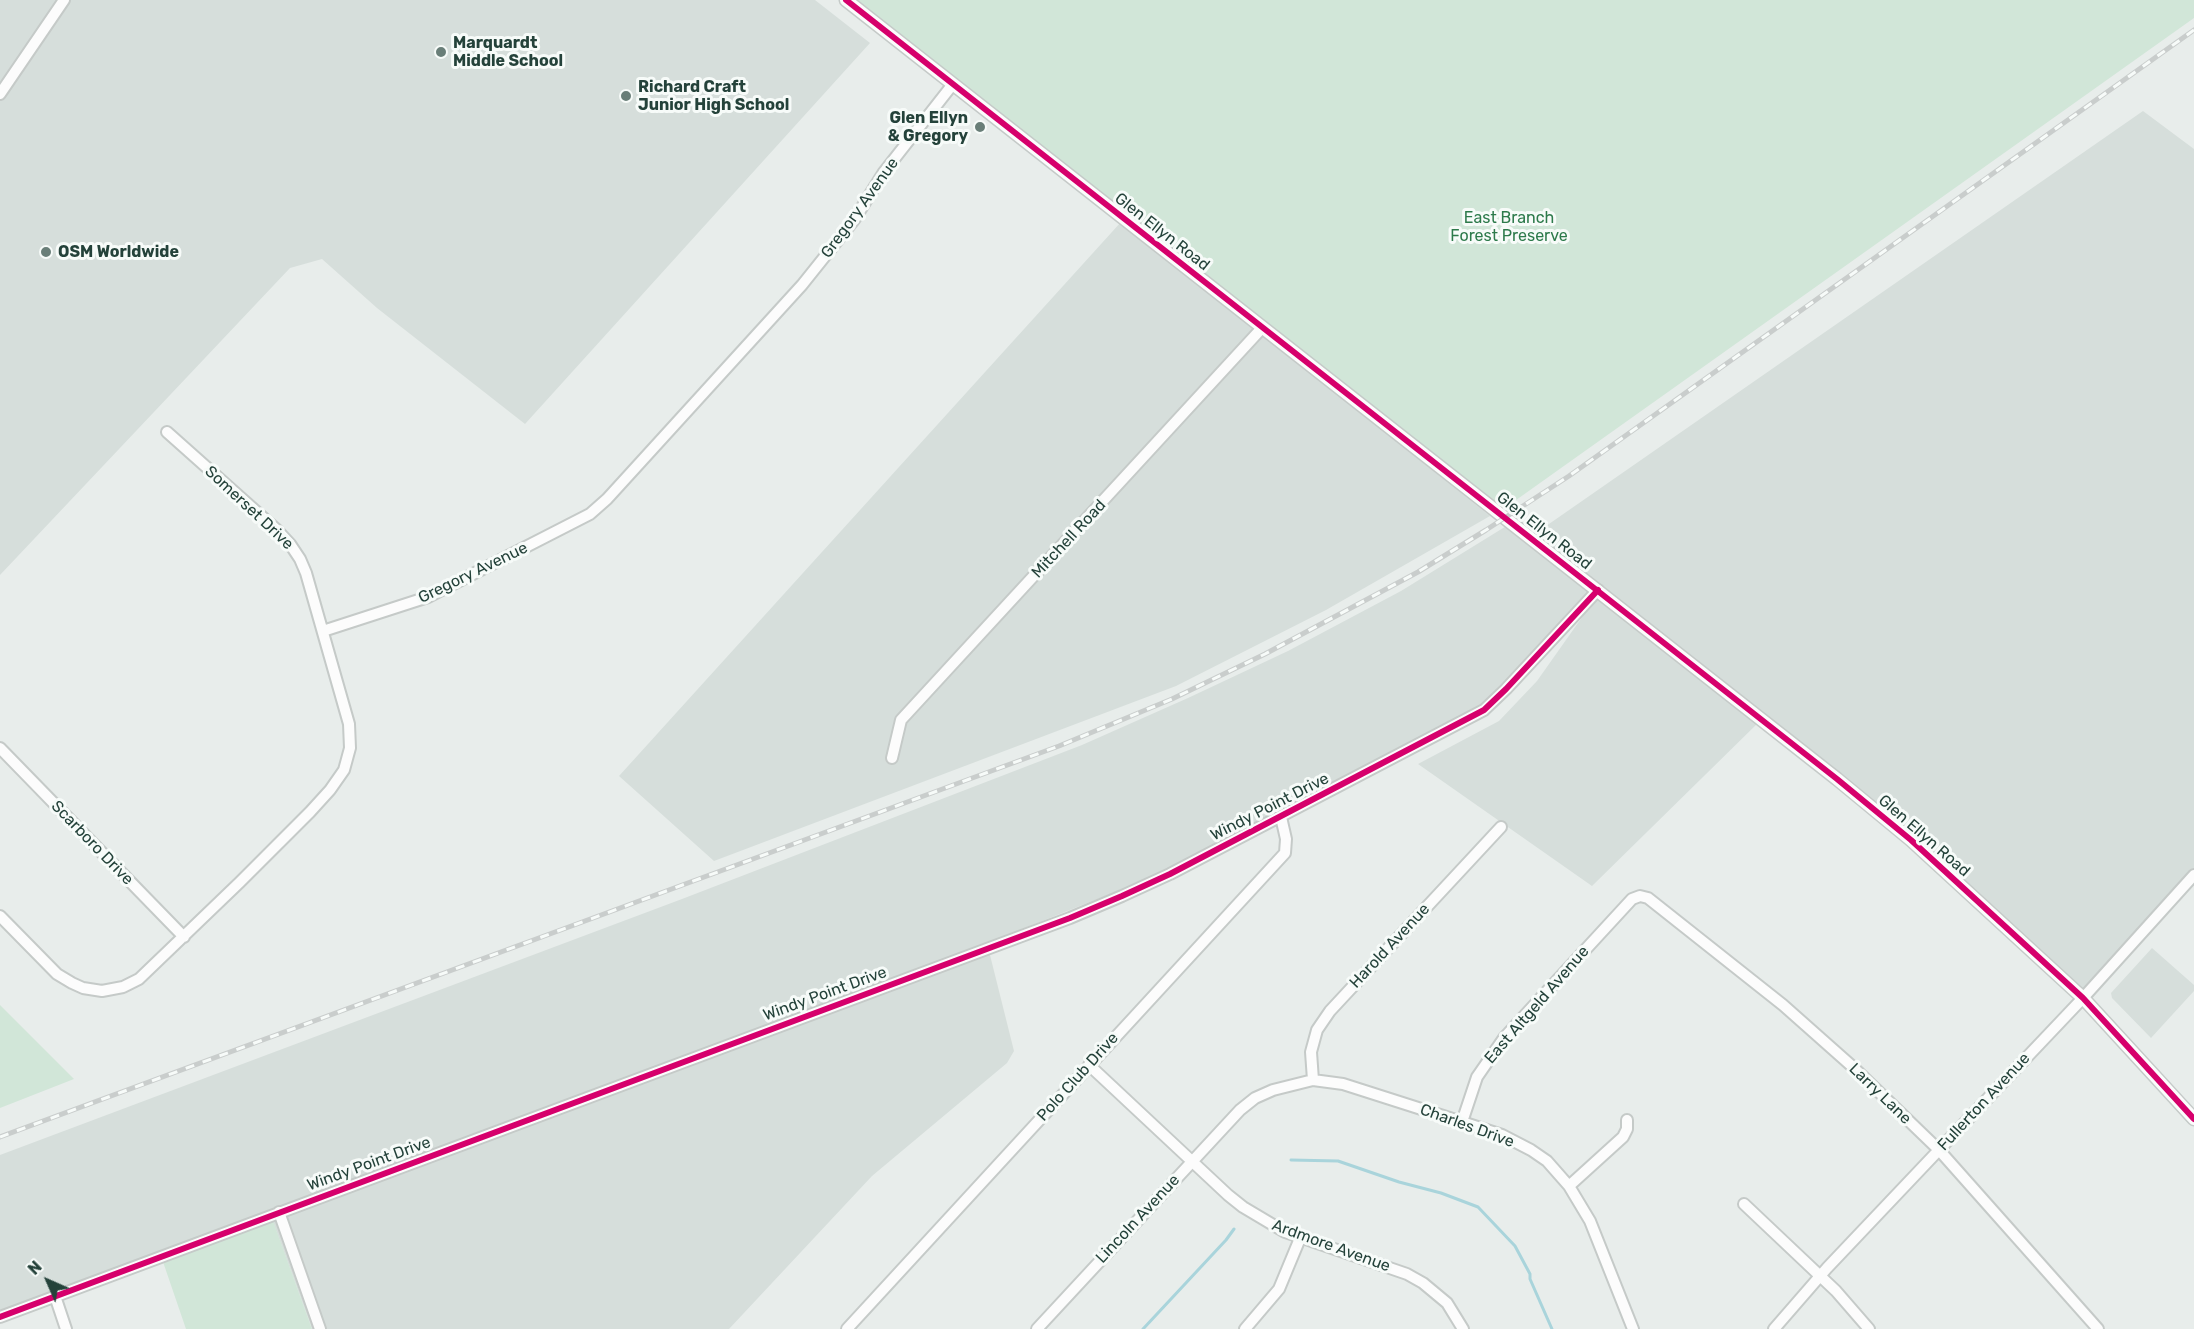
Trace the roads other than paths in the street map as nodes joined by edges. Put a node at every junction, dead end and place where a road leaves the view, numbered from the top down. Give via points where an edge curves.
1 (64, 0) edge
2 (846, 0) edge
3 (953, 84) junction
4 (0, 94) edge
5 (1262, 328) junction
6 (167, 432) dead end
7 (1598, 591) junction
8 (323, 631) junction
9 (0, 748) edge
10 (892, 758) dead end
11 (1281, 817) junction
12 (1501, 827) dead end
13 (2194, 875) edge
14 (1632, 899) joint
15 (0, 916) edge
16 (184, 937) junction
17 (2083, 998) junction
18 (1089, 1065) junction
19 (1312, 1080) junction
20 (1240, 1110) joint
21 (2194, 1119) edge
22 (1627, 1120) dead end
23 (1462, 1122) junction
24 (1938, 1150) junction
25 (1192, 1161) junction
26 (1569, 1186) junction
27 (1744, 1204) dead end
28 (279, 1212) junction
29 (1301, 1236) junction
30 (1820, 1276) junction
31 (55, 1296) junction
32 (0, 1317) edge
33 (66, 1329) edge
34 (320, 1329) edge
35 (847, 1329) edge
36 (1037, 1329) edge
37 (1245, 1329) edge
38 (1463, 1329) edge
39 (1633, 1329) edge
40 (1774, 1329) edge
41 (1869, 1329) edge
42 (2098, 1329) edge

1 - 4 street
2 - 3 street, Glen Ellyn Road
3 - 5 street, Glen Ellyn Road
3 - 8 street, Gregory Avenue via 802,285 590,514 428,597
5 - 7 street, Glen Ellyn Road
5 - 10 street, Mitchell Road via 901,720
6 - 8 street, Somerset Drive via 290,544 306,573
7 - 11 street, Windy Point Drive via 1484,710
7 - 17 street, Glen Ellyn Road via 1911,840
8 - 16 street via 349,724 350,748 344,770 310,812
9 - 16 street, Scarboro Drive
11 - 18 street, Polo Club Drive via 1285,853
11 - 28 street, Windy Point Drive via 1170,874 1070,918
12 - 19 street, Harold Avenue via 1330,1011 1317,1030 1311,1052
13 - 17 street, Fullerton Avenue
14 - 23 street, East Altgeld Avenue via 1496,1048 1477,1077
14 - 24 street, Larry Lane via 1648,898 1766,992 1854,1068
15 - 16 street via 57,974 91,990 114,990 139,979
17 - 21 street, Glen Ellyn Road
17 - 24 street, Fullerton Avenue
18 - 25 street, Ardmore Avenue
18 - 35 street, Polo Club Drive
19 - 20 street, Charles Drive via 1273,1090
19 - 23 street, Charles Drive via 1343,1084
20 - 25 street, Lincoln Avenue
22 - 26 street via 1623,1137
23 - 26 street, Charles Drive via 1532,1150
24 - 30 street, Fullerton Avenue
24 - 42 street, Larry Lane
25 - 29 street, Ardmore Avenue via 1243,1207 1285,1232
25 - 36 street, Lincoln Avenue
26 - 39 street, Charles Drive via 1590,1221
27 - 30 street
28 - 31 street, Windy Point Drive
28 - 34 street
29 - 37 street via 1279,1289
29 - 38 street, Ardmore Avenue via 1423,1283 1447,1303
30 - 40 street, Fullerton Avenue
30 - 41 street
31 - 32 street, Windy Point Drive
31 - 33 street

